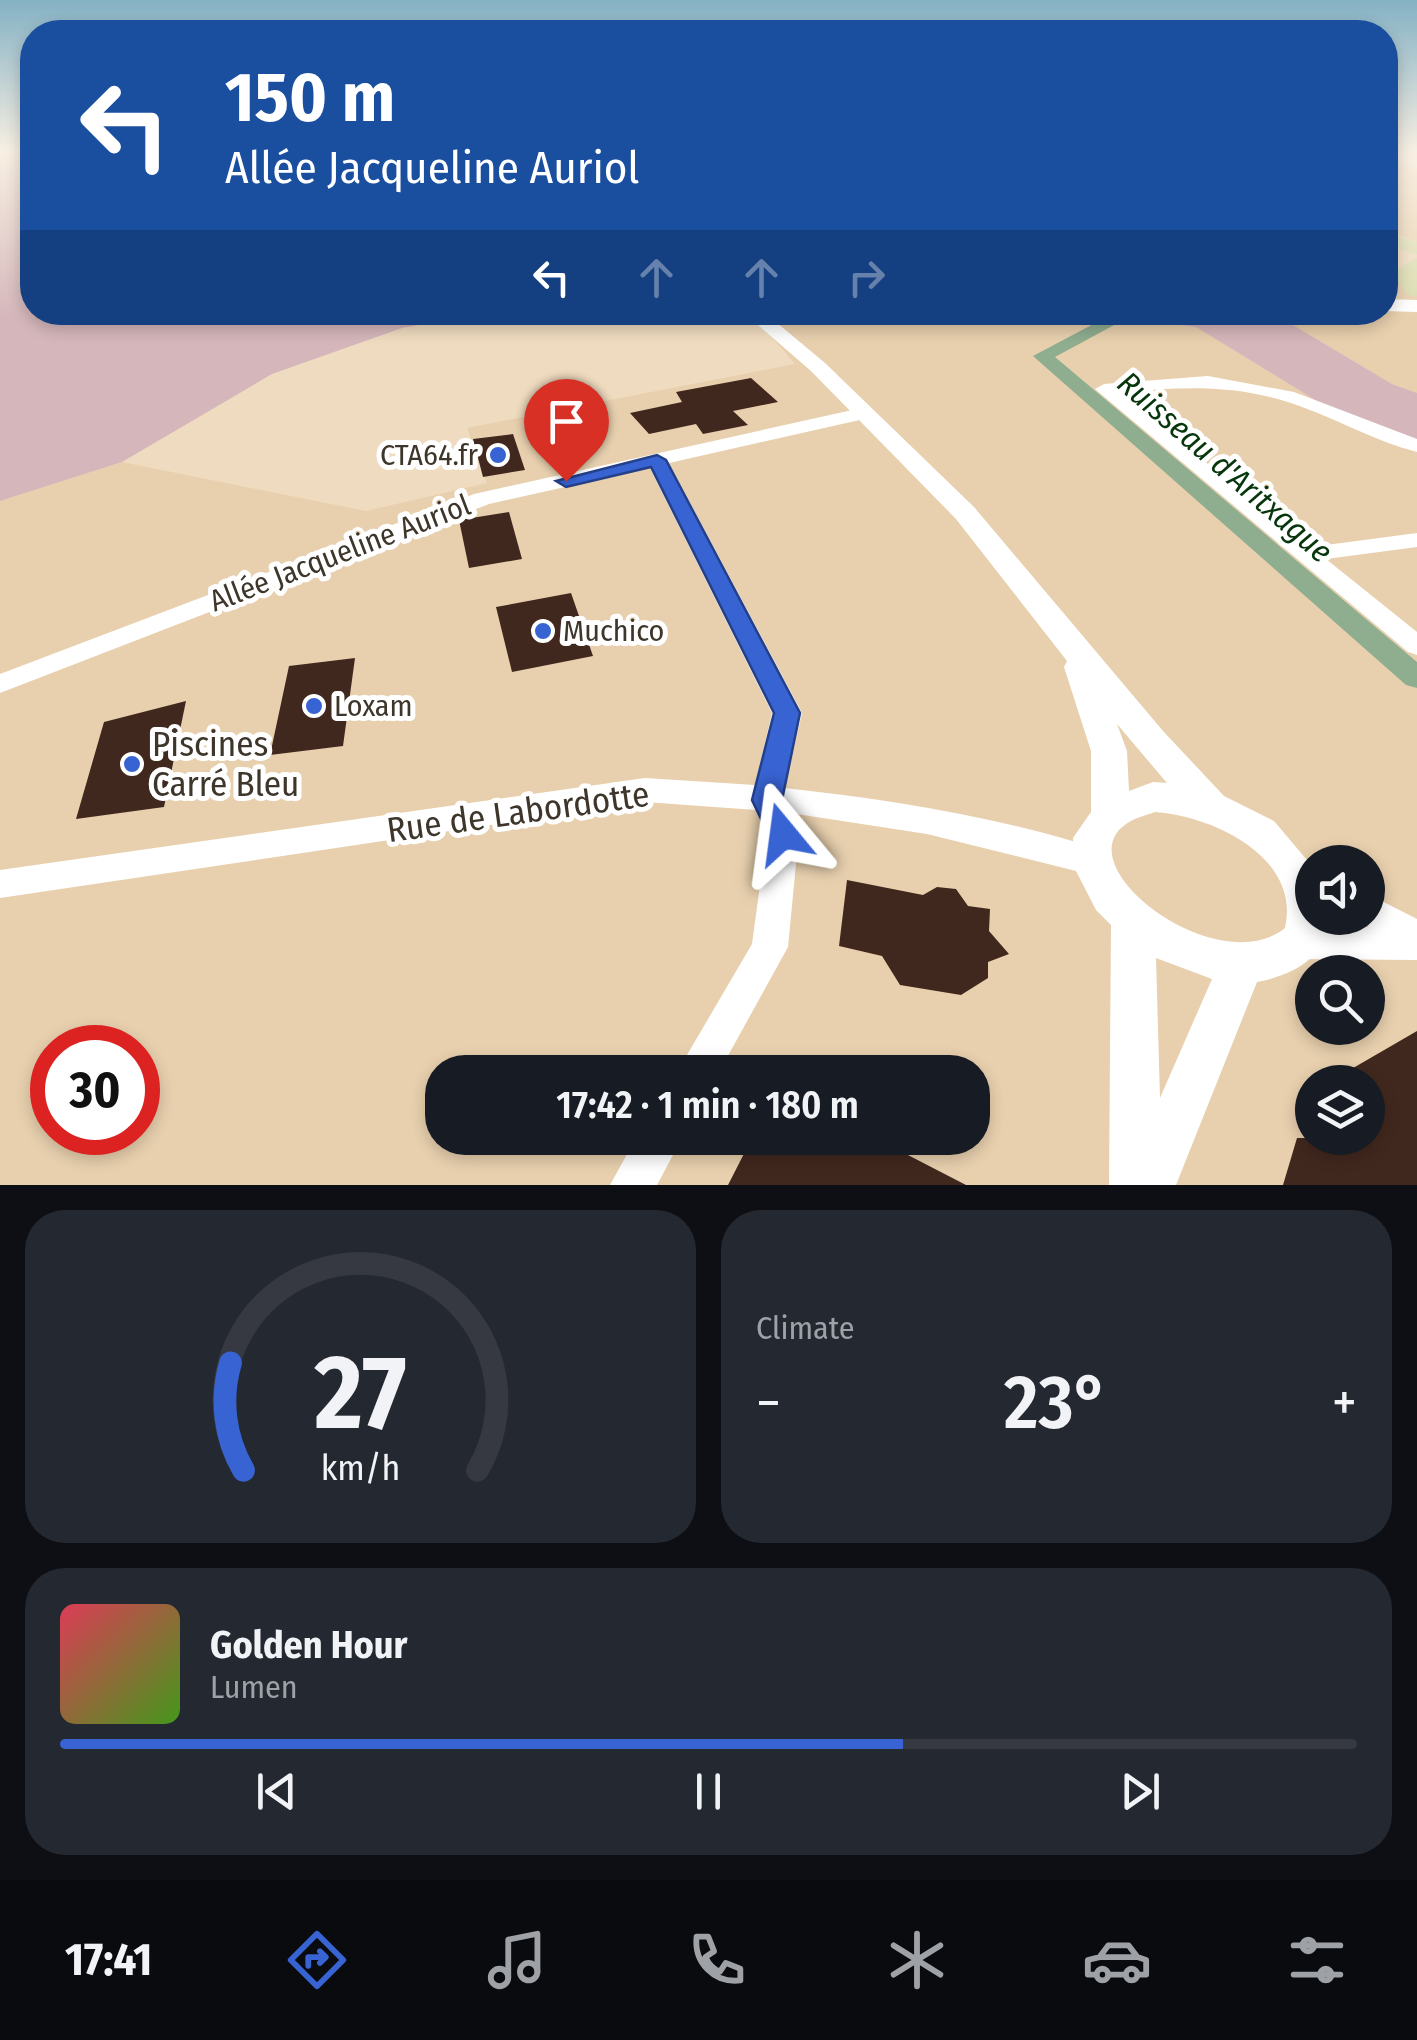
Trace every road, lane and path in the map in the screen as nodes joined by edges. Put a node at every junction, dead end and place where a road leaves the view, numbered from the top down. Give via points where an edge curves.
1 (1414, 259) edge
2 (1416, 295) edge
3 (767, 325) edge
4 (866, 413) junction
5 (1417, 446) edge
6 (657, 460) junction
7 (1417, 540) edge
8 (1310, 554) junction
9 (1417, 646) edge
10 (1075, 650) junction
11 (0, 684) edge
12 (767, 800) junction
13 (1210, 806) junction
14 (1110, 812) junction
15 (1092, 861) junction
16 (1295, 865) edge
17 (0, 884) edge
18 (1385, 920) edge
19 (1132, 924) junction
20 (1302, 935) edge
21 (1417, 940) edge
22 (1298, 943) junction
23 (1241, 965) junction
24 (707, 1055) edge
25 (650, 1155) edge
26 (632, 1185) edge
27 (1136, 1185) edge
28 (1149, 1185) edge

1 - 2 main road via 1401,274
3 - 4 street
4 - 6 street, Allée Jacqueline Auriol
4 - 10 street via 1001,552
5 - 8 street via 1243,385 1187,381 1104,389
6 - 11 street, Allée Jacqueline Auriol via 467,504
6 - 12 street via 787,713
7 - 8 street
8 - 9 street
10 - 13 street
10 - 14 street via 1108,750
12 - 15 street, Rue de Labordotte via 984,832
12 - 17 street, Rue de Labordotte via 645,790
12 - 24 street via 783,834 770,947
13 - 14 street via 1153,797
13 - 16 street via 1258,830
14 - 15 street via 1094,834
15 - 19 street via 1105,892
18 - 21 street
19 - 23 street via 1202,960
19 - 27 street
20 - 22 street
21 - 22 street
22 - 23 street via 1275,960
23 - 28 street
25 - 26 street

